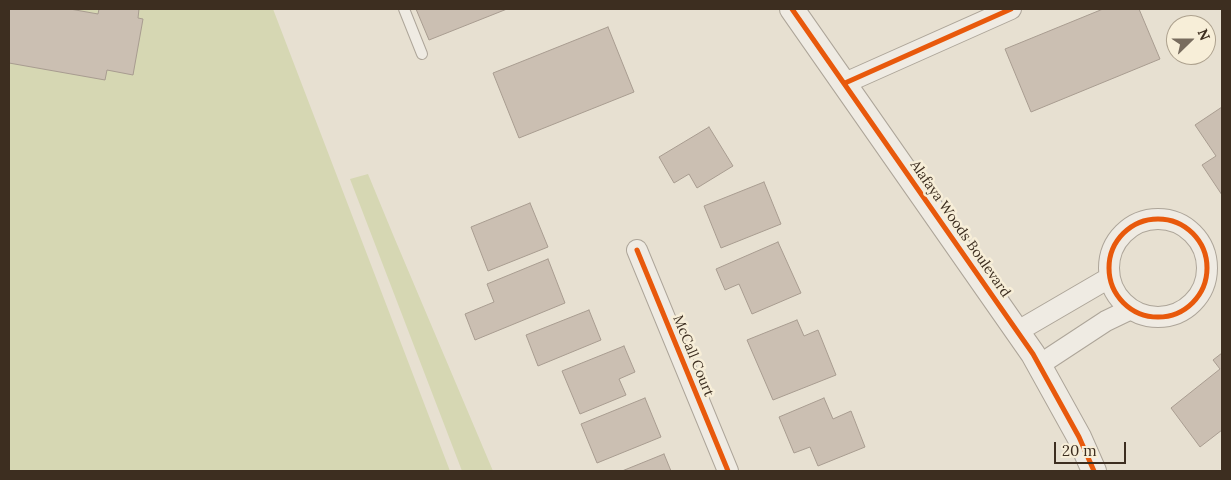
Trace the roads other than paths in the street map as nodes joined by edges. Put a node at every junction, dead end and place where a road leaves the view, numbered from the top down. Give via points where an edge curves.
1 (404, 9) edge
2 (792, 9) edge
3 (1011, 9) edge
4 (422, 54) dead end
5 (845, 83) junction
6 (636, 250) dead end
7 (1214, 257) edge
8 (1109, 278) junction
9 (1131, 310) junction
10 (1018, 331) junction
11 (1040, 365) junction
12 (728, 471) edge
13 (1094, 471) edge

1 - 4 lane
2 - 5 street, Alafaya Woods Boulevard
3 - 5 street
5 - 10 street, Alafaya Woods Boulevard
6 - 12 street, McCall Court
7 - 8 street via 1185,227 1167,219 1147,219 1130,227 1116,241 1109,259
7 - 9 street via 1199,295 1186,309 1168,317 1148,317
8 - 9 street via 1117,296
8 - 10 street
9 - 11 street via 1106,321
10 - 11 street, Alafaya Woods Boulevard
11 - 13 street, Alafaya Woods Boulevard

